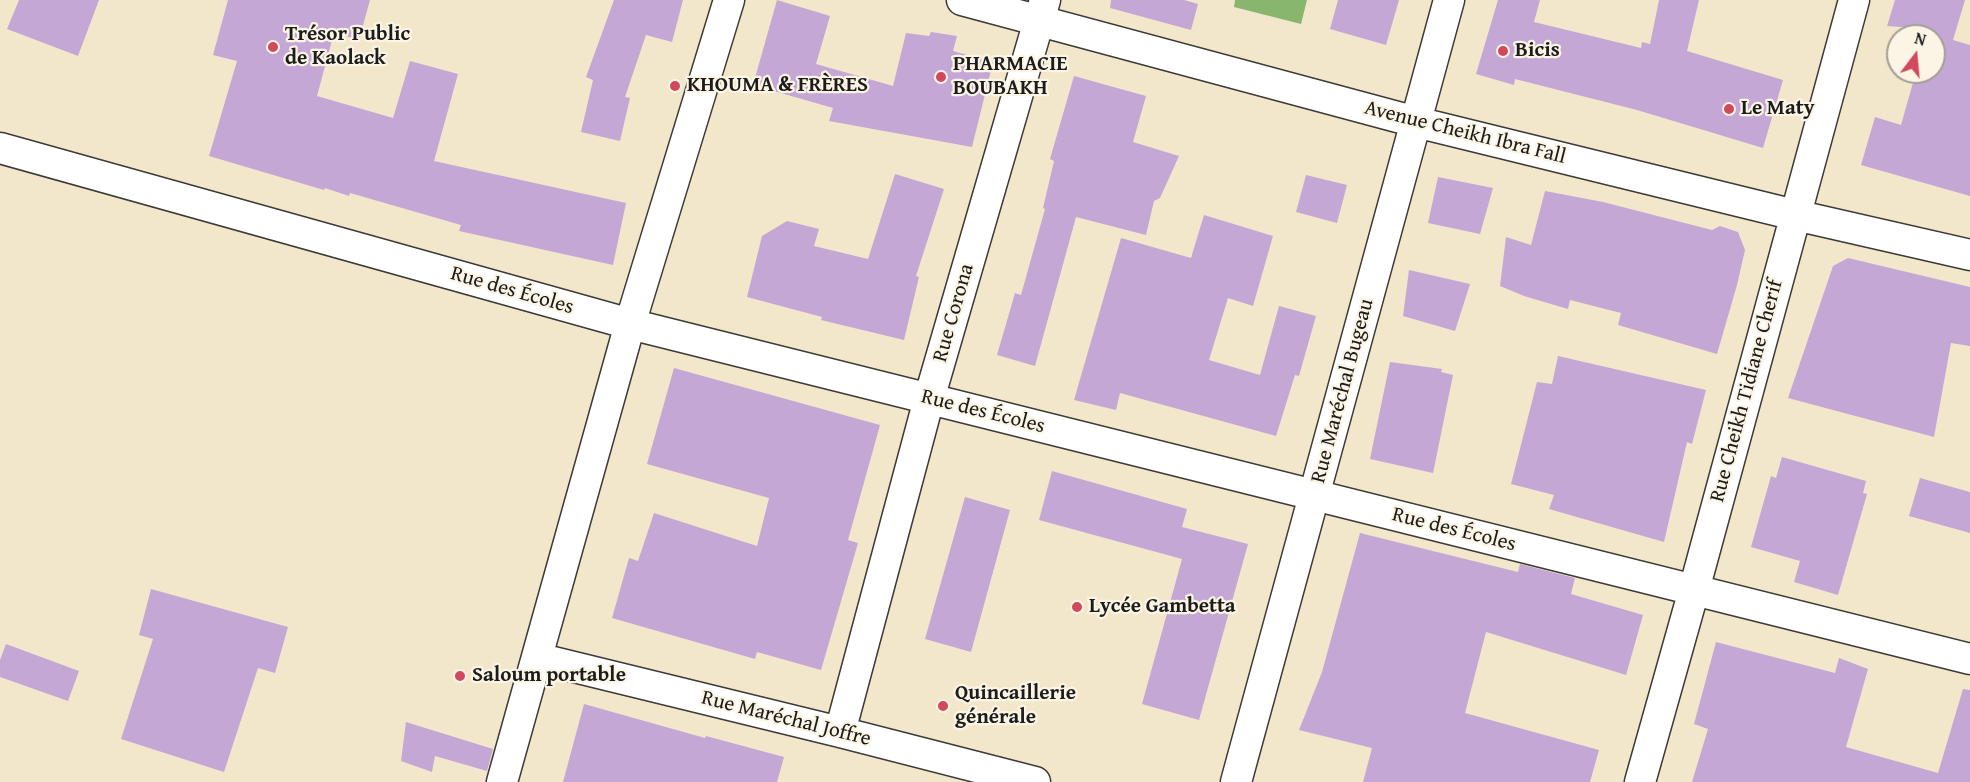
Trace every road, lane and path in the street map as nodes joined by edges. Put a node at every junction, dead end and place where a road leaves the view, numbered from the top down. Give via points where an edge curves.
1 (729, 0) edge
2 (962, 0) edge
3 (1449, 0) edge
4 (1854, 0) edge
5 (1042, 11) edge
6 (1416, 122) junction
7 (0, 148) edge
8 (1795, 215) junction
9 (1970, 255) edge
10 (630, 324) junction
11 (929, 399) junction
12 (1314, 495) junction
13 (1694, 590) junction
14 (537, 658) junction
15 (1970, 659) edge
16 (840, 732) junction
17 (502, 782) edge
18 (1035, 782) edge
19 (1236, 782) edge
20 (1640, 782) edge

1 - 10 street
2 - 5 street, Avenue Cheikh Ibra Fall
3 - 6 street, Rue Maréchal Bugeau
4 - 8 street, Rue Cheikh Tidiane Cherif
5 - 6 street, Avenue Cheikh Ibra Fall
5 - 11 street, Rue Corona
6 - 8 street, Avenue Cheikh Ibra Fall
6 - 12 street, Rue Maréchal Bugeau
7 - 10 street, Rue des Écoles
8 - 9 street, Avenue Cheikh Ibra Fall
8 - 13 street, Rue Cheikh Tidiane Cherif
10 - 11 street, Rue des Écoles
10 - 14 street
11 - 12 street, Rue des Écoles
11 - 16 street, Rue Corona
12 - 13 street, Rue des Écoles
12 - 19 street, Rue Maréchal Bugeau
13 - 15 street, Rue des Écoles
13 - 20 street, Rue Cheikh Tidiane Cherif
14 - 16 street, Rue Maréchal Joffre
14 - 17 street
16 - 18 street, Rue Maréchal Joffre

